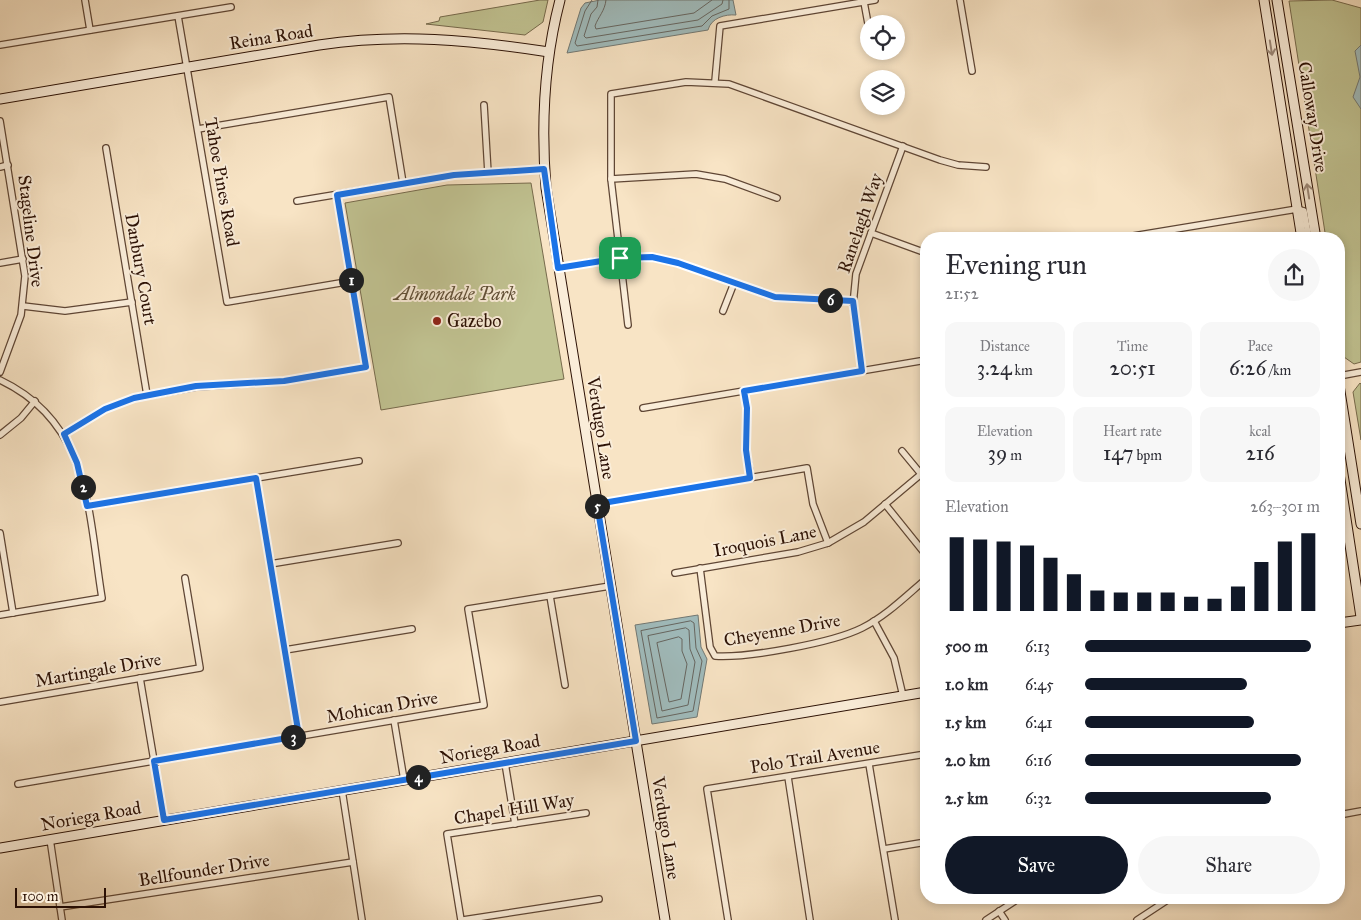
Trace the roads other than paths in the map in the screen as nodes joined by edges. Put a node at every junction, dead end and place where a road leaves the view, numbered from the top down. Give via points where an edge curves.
1 (85, 0) edge
2 (560, 0) edge
3 (875, 0) edge
4 (960, 0) edge
5 (1264, 0) edge
6 (1277, 0) edge
7 (864, 2) junction
8 (231, 7) dead end
9 (866, 15) edge
10 (178, 16) junction
11 (90, 30) junction
12 (0, 45) edge
13 (550, 52) junction
14 (186, 68) junction
15 (972, 71) dead end
16 (715, 82) junction
17 (1293, 96) junction
18 (1279, 98) junction
19 (0, 99) edge
20 (484, 105) dead end
21 (0, 120) edge
22 (198, 129) junction
23 (903, 146) junction
24 (106, 148) dead end
25 (8, 165) junction
26 (0, 167) edge
27 (986, 167) dead end
28 (544, 169) junction
29 (488, 173) junction
30 (611, 179) junction
31 (403, 183) junction
32 (337, 195) junction
33 (777, 198) dead end
34 (297, 201) dead end
35 (1297, 209) junction
36 (1169, 232) edge
37 (1301, 232) edge
38 (1308, 232) edge
39 (1315, 232) edge
40 (871, 233) junction
41 (920, 251) edge
42 (620, 258) junction
43 (23, 259) junction
44 (0, 263) edge
45 (558, 268) junction
46 (352, 281) junction
47 (734, 283) junction
48 (853, 301) junction
49 (132, 302) junction
50 (23, 306) junction
51 (723, 311) dead end
52 (628, 325) dead end
53 (920, 361) edge
54 (862, 371) junction
55 (0, 372) edge
56 (1361, 372) edge
57 (1345, 375) edge
58 (0, 380) edge
59 (744, 391) junction
60 (147, 395) junction
61 (35, 401) junction
62 (643, 408) dead end
63 (1345, 424) edge
64 (64, 434) junction
65 (0, 435) edge
66 (1345, 443) edge
67 (902, 451) dead end
68 (1350, 456) junction
69 (359, 460) dead end
70 (920, 468) edge
71 (920, 475) edge
72 (256, 478) junction
73 (750, 478) junction
74 (597, 504) junction
75 (885, 504) junction
76 (87, 506) junction
77 (1345, 513) edge
78 (1361, 524) edge
79 (0, 533) edge
80 (398, 543) dead end
81 (828, 543) junction
82 (920, 548) edge
83 (270, 564) junction
84 (700, 568) junction
85 (675, 573) dead end
86 (185, 578) dead end
87 (920, 584) edge
88 (610, 586) junction
89 (550, 596) junction
90 (14, 613) junction
91 (0, 615) edge
92 (1361, 618) edge
93 (874, 621) junction
94 (1345, 622) edge
95 (412, 628) dead end
96 (285, 650) junction
97 (140, 678) junction
98 (565, 685) dead end
99 (920, 693) edge
100 (903, 696) junction
101 (0, 702) edge
102 (394, 720) junction
103 (299, 736) junction
104 (636, 741) junction
105 (920, 755) edge
106 (154, 761) junction
107 (505, 763) junction
108 (869, 764) junction
109 (788, 777) junction
110 (404, 780) junction
111 (18, 784) dead end
112 (342, 790) junction
113 (1361, 811) edge
114 (586, 813) dead end
115 (1345, 814) edge
116 (164, 820) junction
117 (514, 824) junction
118 (50, 839) junction
119 (920, 843) edge
120 (0, 848) edge
121 (884, 850) junction
122 (353, 862) junction
123 (599, 899) dead end
124 (1010, 904) edge
125 (1161, 904) edge
126 (60, 908) junction
127 (999, 911) junction
128 (62, 920) edge
129 (362, 920) edge
130 (462, 920) edge
131 (665, 920) edge
132 (728, 920) edge
133 (810, 920) edge
134 (896, 920) edge
135 (986, 920) edge
136 (1005, 920) edge
137 (1137, 920) edge

1 - 11 street
2 - 13 street, Verdugo Lane
3 - 7 street
4 - 15 street
5 -> 18 street, Calloway Drive
6 - 17 street, Calloway Drive
7 - 9 street
7 - 16 street via 720,26
8 - 10 street
10 - 11 street
10 - 14 street, Tahoe Pines Road
11 - 12 street
13 - 14 street, Reina Road via 455,39 397,38 338,42
13 - 28 street, Verdugo Lane via 544,106
14 - 19 street, Reina Road
14 - 22 street, Tahoe Pines Road
16 - 23 street via 743,87
16 - 30 street via 686,82 611,94
17 - 18 street
39 -> 17 street, Calloway Drive
18 - 35 street, Calloway Drive
20 - 29 street
21 - 25 street, Stageline Drive
22 - 31 street via 389,97
22 - 46 street, Tahoe Pines Road via 227,302
23 - 27 street via 944,161
23 - 40 street, Ranelagh Way
24 - 49 street, Danbury Court
25 - 26 street
25 - 43 street, Stageline Drive
28 - 29 street
28 - 45 street, Verdugo Lane
29 - 31 street
30 - 33 street via 696,174 725,179
30 - 42 street
31 - 32 street
32 - 34 street
32 - 46 street
35 - 36 street
35 - 37 street, Calloway Drive
35 - 38 street via 1304,211
40 - 41 street
40 - 48 street, Ranelagh Way via 856,274
42 - 45 street
42 - 47 street via 666,260
42 - 52 street
43 - 44 street
43 - 50 street, Stageline Drive
45 - 74 street, Verdugo Lane
46 - 60 street via 366,367 284,381 213,384
47 - 48 street via 782,298
47 - 51 street
48 - 54 street, Ranelagh Way
49 - 50 street via 65,311
49 - 60 street, Danbury Court
50 - 55 street, Stageline Drive
53 - 54 street
54 - 59 street
56 - 57 street
58 - 61 street
59 - 62 street
59 - 73 street
60 - 64 street via 105,409
61 - 64 street
61 - 65 street
63 - 68 street
64 - 76 street via 77,463
66 - 68 street
67 - 70 street
68 - 78 street
69 - 72 street
71 - 75 street, Iroquois Lane
72 - 76 street
72 - 83 street
73 - 74 street
73 - 81 street via 807,468 813,504
74 - 88 street, Verdugo Lane
75 - 81 street, Iroquois Lane via 852,530
75 - 82 street
76 - 90 street via 102,598
77 - 92 street
79 - 90 street
80 - 83 street
81 - 84 street, Iroquois Lane via 798,552
83 - 96 street
84 - 85 street, Iroquois Lane
84 - 93 street, Cheyenne Drive via 710,647 715,656 732,657 835,638
86 - 97 street, Martingale Drive via 200,668
87 - 93 street, Cheyenne Drive
88 - 89 street
88 - 104 street, Verdugo Lane
89 - 98 street
89 - 102 street, Mohican Drive via 468,610 484,705
90 - 91 street
92 - 94 street
93 - 100 street via 894,658
95 - 96 street
96 - 103 street
97 - 101 street, Martingale Drive
97 - 106 street
99 - 100 street, Noriega Road
100 - 104 street, Noriega Road
102 - 103 street, Mohican Drive
102 - 110 street
103 - 106 street, Mohican Drive
104 - 107 street, Noriega Road
104 - 131 street, Verdugo Lane
105 - 108 street, Polo Trail Avenue
106 - 111 street, Mohican Drive
106 - 116 street
107 - 110 street, Noriega Road
107 - 117 street
108 - 109 street, Polo Trail Avenue
108 - 121 street
109 - 132 street, Polo Trail Avenue via 707,789
109 - 133 street
110 - 112 street, Noriega Road
112 - 116 street, Noriega Road
112 - 122 street
113 - 115 street
114 - 117 street, Chapel Hill Way
116 - 118 street, Noriega Road
117 - 130 street, Chapel Hill Way via 447,834
118 - 120 street, Noriega Road
118 - 126 street
119 - 121 street
121 - 134 street
122 - 126 street, Bellfounder Drive
122 - 129 street
123 - 130 street
124 - 127 street
125 - 137 street
126 - 128 street
127 - 135 street
127 - 136 street

